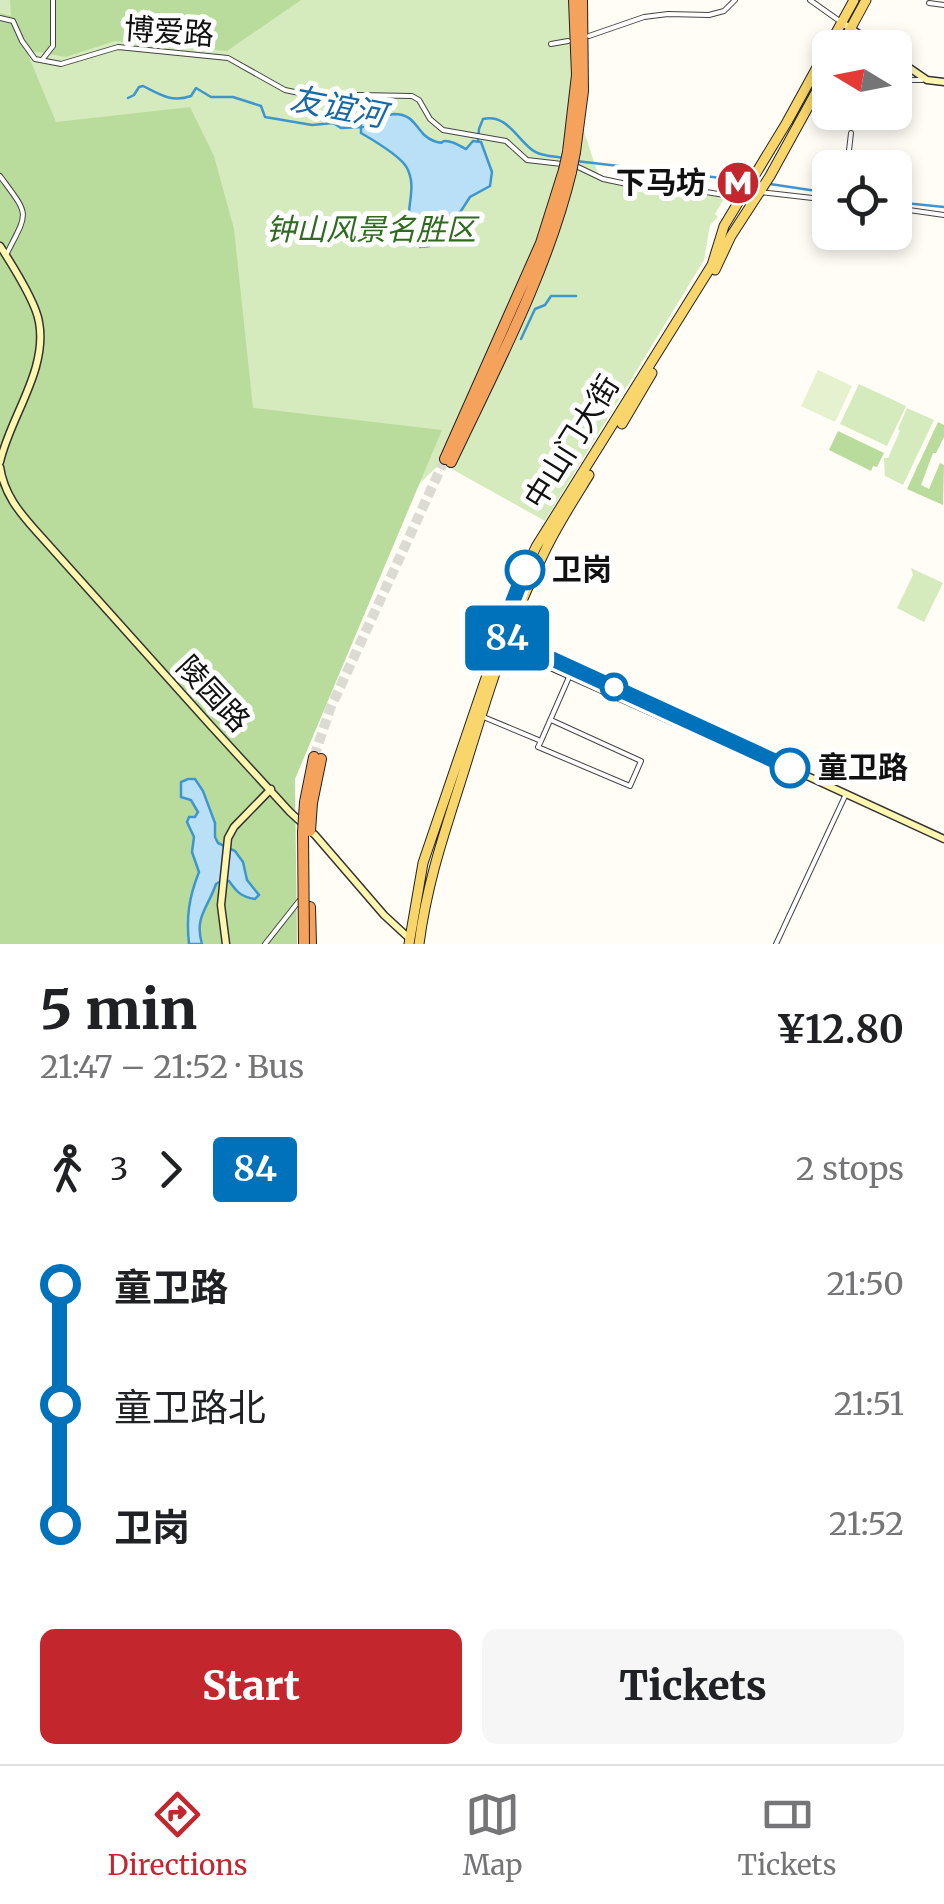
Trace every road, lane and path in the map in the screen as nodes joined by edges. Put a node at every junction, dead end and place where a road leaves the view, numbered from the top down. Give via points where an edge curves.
1 (53, 0) edge
2 (578, 0) edge
3 (735, 0) edge
4 (810, 0) edge
5 (854, 0) edge
6 (866, 0) edge
7 (937, 2) edge
8 (929, 3) dead end
9 (944, 5) edge
10 (0, 18) edge
11 (846, 25) junction
12 (845, 30) edge
13 (853, 30) edge
14 (589, 36) dead end
15 (568, 41) dead end
16 (552, 44) dead end
17 (42, 60) junction
18 (912, 70) edge
19 (912, 80) edge
20 (926, 80) junction
21 (944, 82) edge
22 (812, 101) edge
23 (851, 134) dead end
24 (849, 150) edge
25 (0, 176) edge
26 (759, 192) junction
27 (744, 193) junction
28 (812, 198) edge
29 (912, 210) edge
30 (944, 214) edge
31 (0, 246) edge
32 (6, 255) junction
33 (448, 460) tunnel mouth
34 (0, 470) edge
35 (503, 641) junction
36 (572, 672) junction
37 (481, 716) junction
38 (551, 720) junction
39 (541, 741) junction
40 (317, 758) tunnel mouth
41 (271, 789) junction
42 (846, 794) junction
43 (315, 835) junction
44 (944, 840) edge
45 (414, 942) edge
46 (226, 944) edge
47 (266, 944) edge
48 (308, 944) edge
49 (776, 944) edge

1 - 17 street via 52,46
2 - 33 highway, bridge via 584,82 560,213
3 - 14 street via 708,15 644,17
4 - 11 street
5 - 11 main road, 中山门大街
6 - 11 main road, 中山门大街
7 - 8 street
7 - 9 street
10 - 17 street via 13,21 28,50
11 - 12 main road, 中山门大街
11 - 13 street
11 - 27 main road, 中山门大街
15 - 16 street
17 - 27 street, 博爱路 via 61,64 118,47 228,58 304,94 412,96 438,127 506,141 527,160 578,166 641,187
18 - 20 street
19 - 20 street
20 - 21 street
22 - 26 main road, 中山门大街
23 - 24 street
25 - 32 street via 24,208
26 - 27 street
26 - 28 street
26 - 35 main road, 中山门大街 via 556,529
27 - 35 main road, 中山门大街 via 712,264 536,547
29 - 30 street
31 - 32 street, 陵园路
32 - 34 street, 陵园路 via 38,317 40,344
34 - 41 street, 陵园路 via 14,506
35 - 36 street
35 - 37 main road, 中山门大街
35 - 45 main road, 中山门大街 via 427,850
36 - 38 street
36 - 42 street
37 - 39 street
37 - 45 main road, 中山门大街
38 - 39 street
38 - 39 street via 641,761 630,786 538,747
40 - 48 highway, bridge via 302,832
41 - 43 street, 陵园路
41 - 46 street via 234,827 227,844 221,919
42 - 44 street
42 - 49 street
43 - 45 street, 陵园路
43 - 47 street via 304,848 303,893

